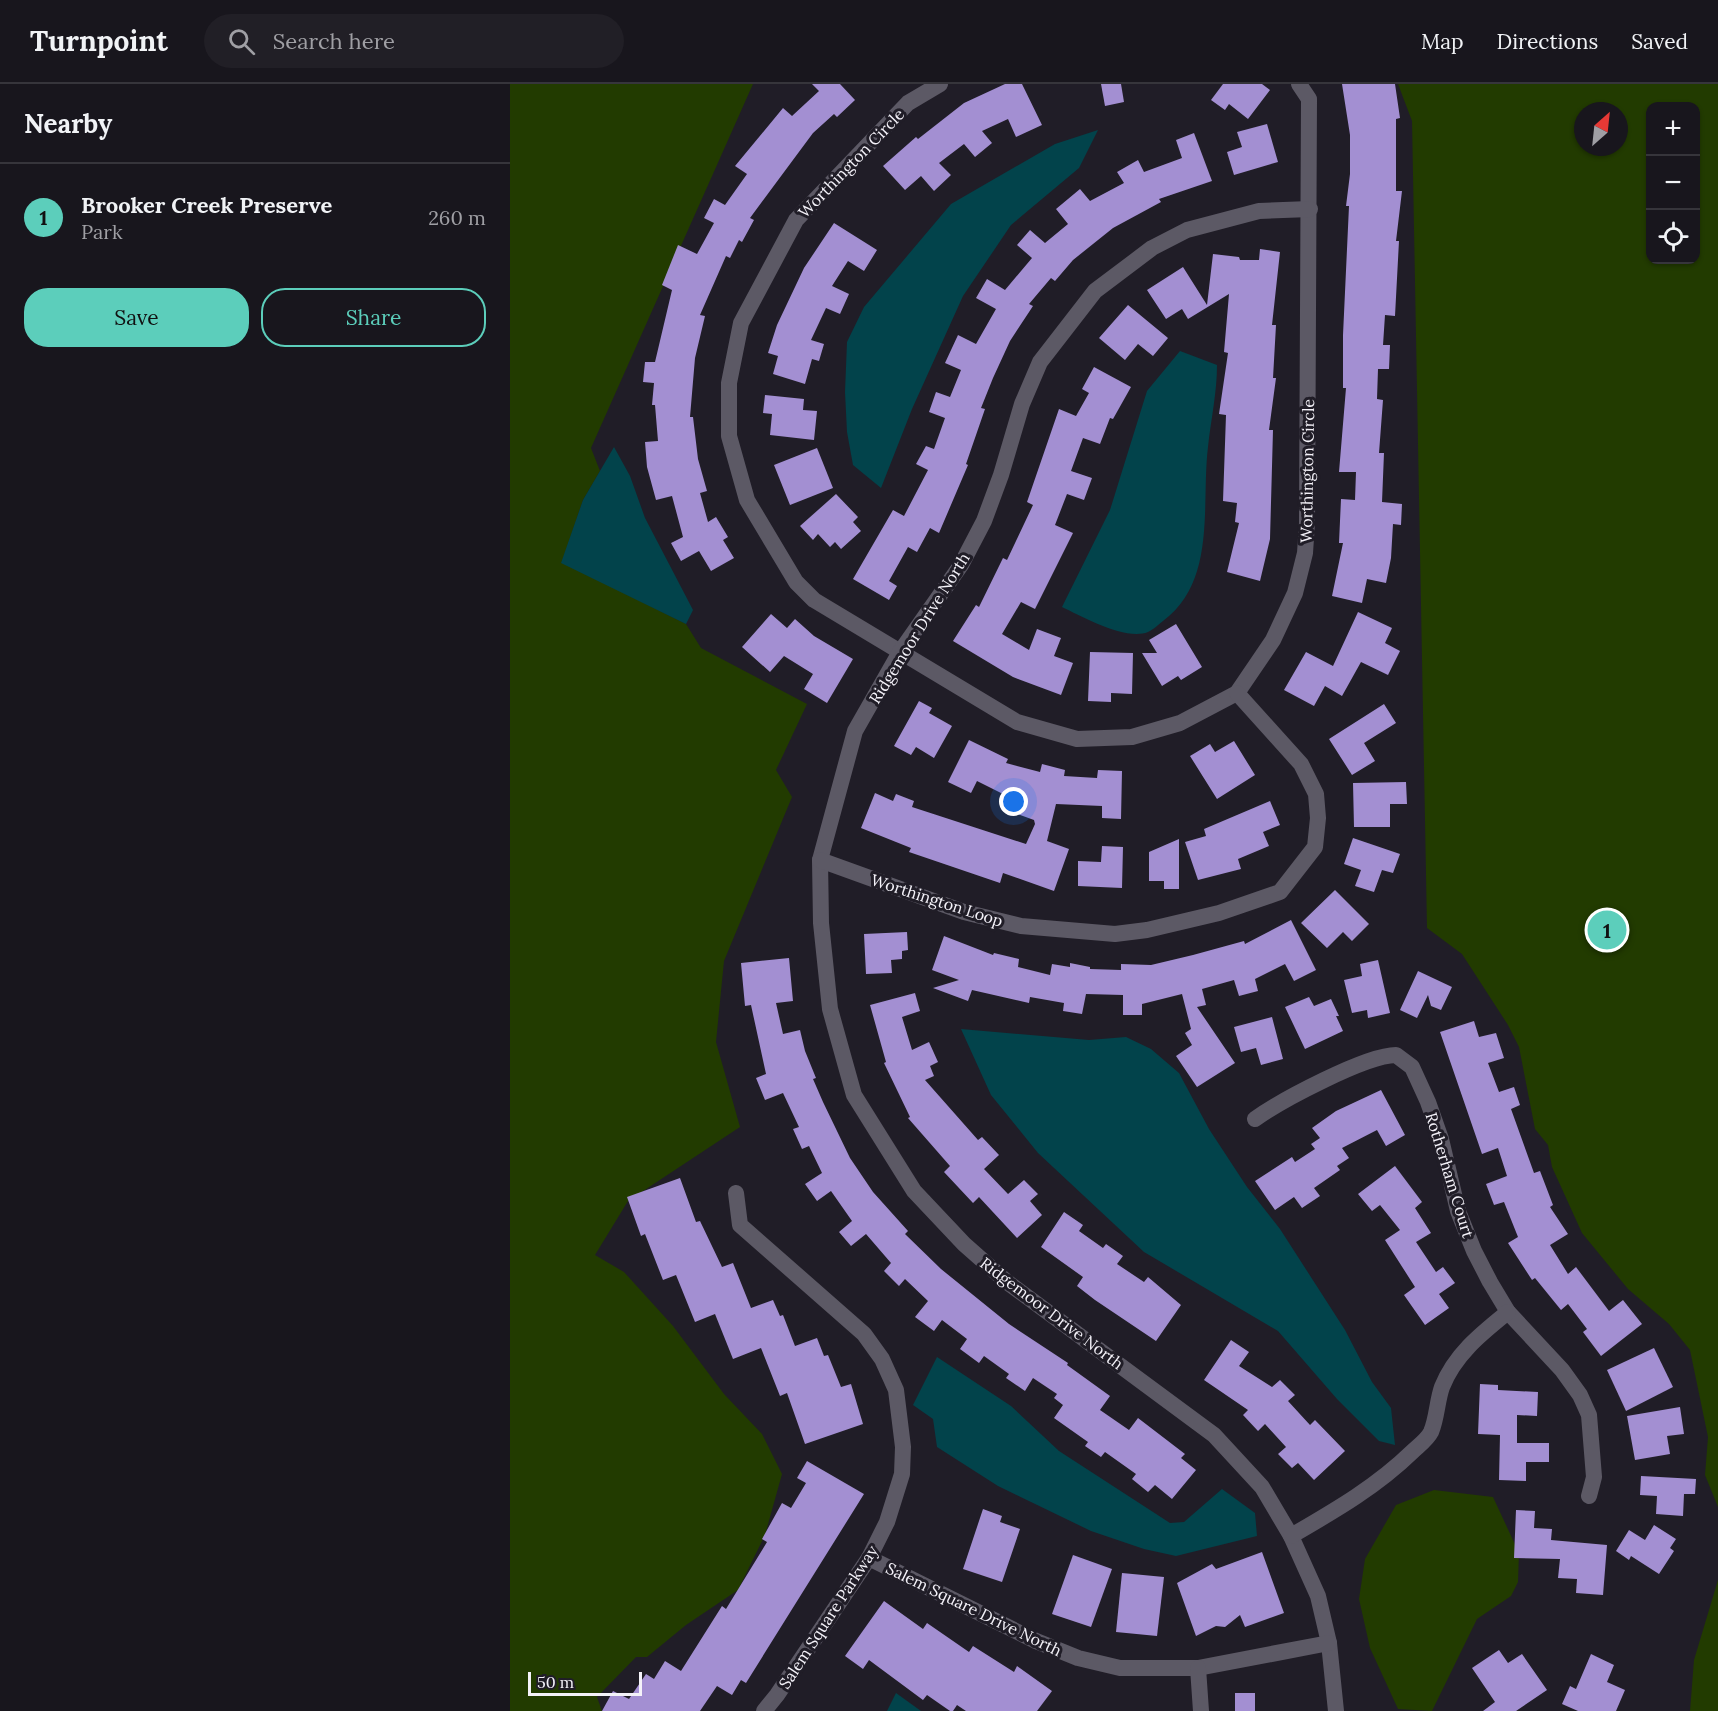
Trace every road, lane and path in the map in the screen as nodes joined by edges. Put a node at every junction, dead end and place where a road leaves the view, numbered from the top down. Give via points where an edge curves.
1 (940, 84) edge
2 (1299, 84) edge
3 (1311, 209) junction
4 (900, 652) junction
5 (1237, 693) junction
6 (820, 861) junction
7 (1255, 1119) dead end
8 (736, 1193) dead end
9 (1508, 1312) junction
10 (1589, 1496) dead end
11 (1291, 1536) junction
12 (869, 1558) junction
13 (1329, 1643) junction
14 (1198, 1668) junction
15 (764, 1711) edge
16 (1201, 1711) edge
17 (1336, 1711) edge

1 - 4 street, Worthington Circle via 908,104 796,220 741,323 729,383 729,436 747,500 796,582 814,600
2 - 3 street, Worthington Circle via 1309,99
3 - 4 street, Ridgemoor Drive North via 1259,211 1187,230 1152,248 1095,291 1040,362 984,520 961,565
3 - 5 street, Worthington Circle via 1305,553 1295,593 1273,640
4 - 5 street, Worthington Circle via 1017,722 1077,739 1132,737 1180,723
4 - 6 street, Ridgemoor Drive North via 855,731
5 - 6 street, Worthington Loop via 1301,764 1316,794 1315,847 1280,892 1219,913 1115,934 1022,926 964,912
6 - 11 street, Ridgemoor Drive North via 830,1009 854,1095 914,1191 1007,1282 1214,1435 1262,1487
7 - 9 street, Rotherham Court via 1276,1104 1372,1060 1390,1055 1403,1059 1412,1066 1428,1102 1458,1210 1474,1251
8 - 12 street, Salem Square Parkway via 740,1225 864,1334 882,1359 896,1390 902,1474 887,1522
9 - 10 street, Rotherham Court via 1562,1370 1589,1414 1594,1477
9 - 11 street via 1476,1337 1452,1366 1431,1432 1423,1442 1356,1498
11 - 13 street, Ridgemoor Drive North via 1318,1596
12 - 14 street, Salem Square Drive North via 1078,1658 1120,1668
12 - 15 street, Salem Square Parkway
13 - 14 street, Salem Square Drive North
13 - 17 street, Ridgemoor Drive North
14 - 16 street

